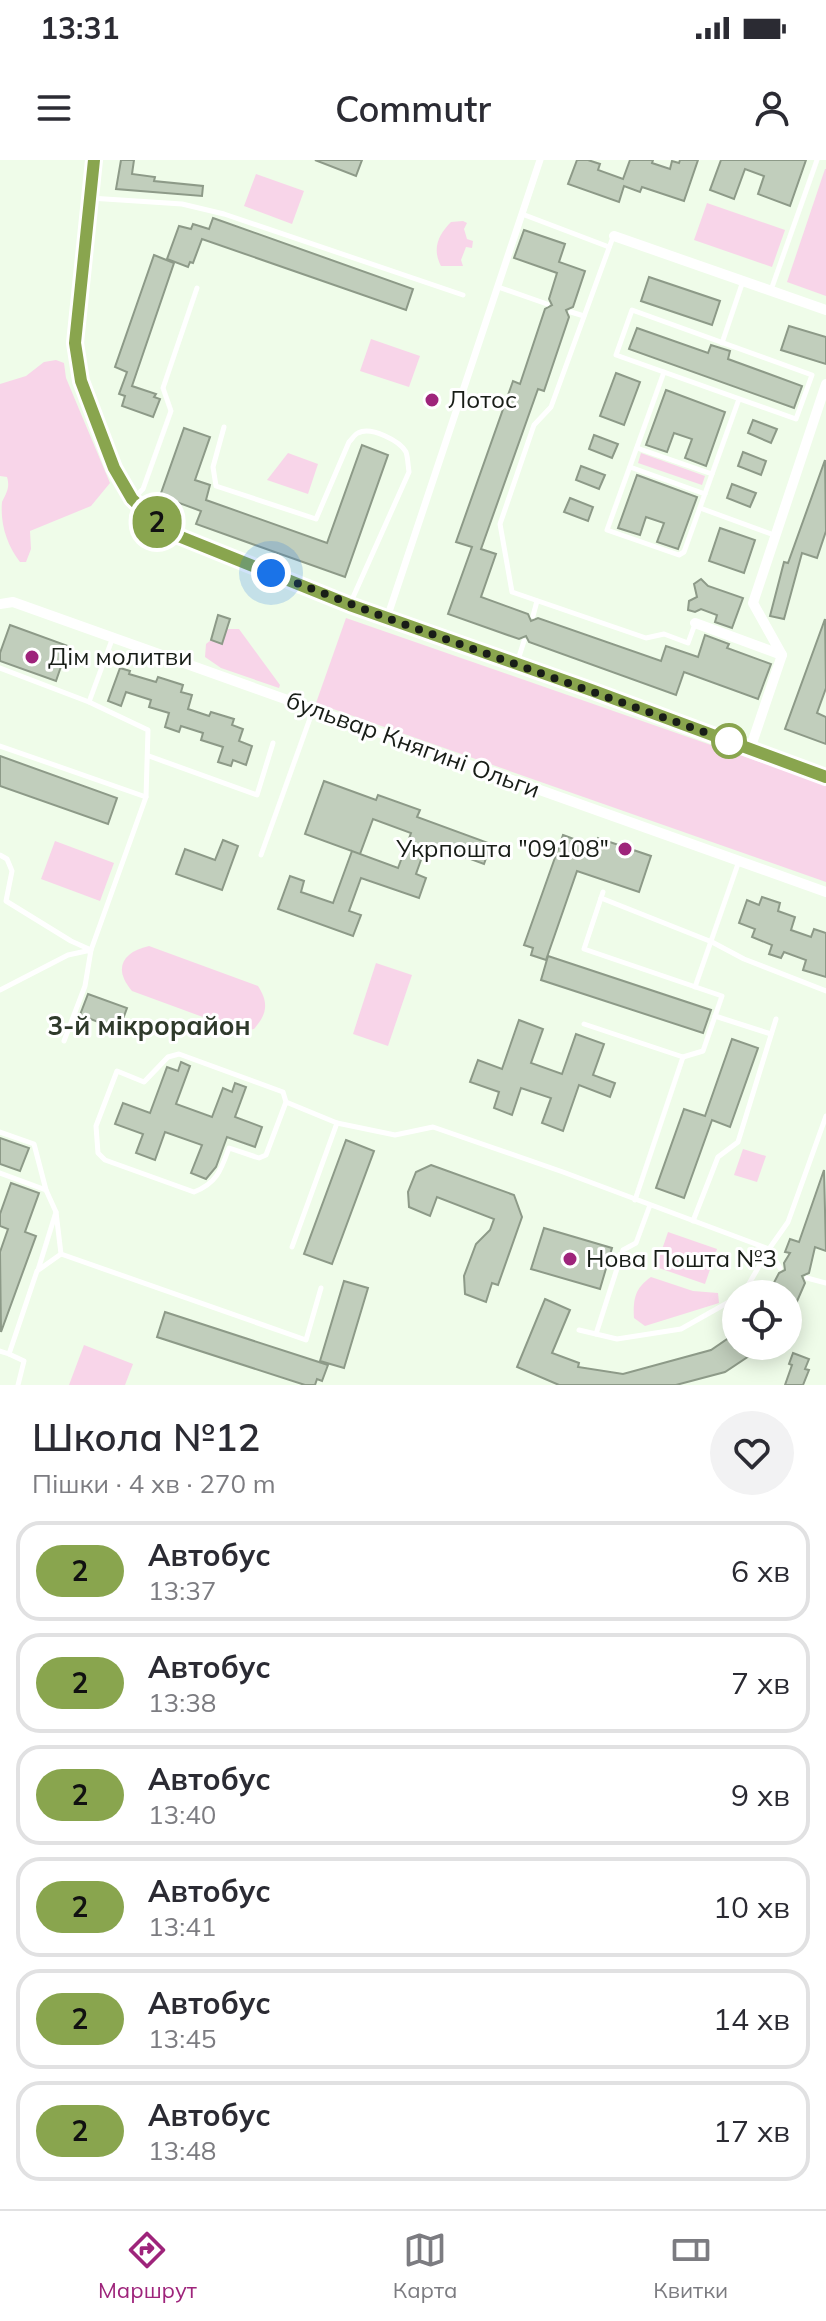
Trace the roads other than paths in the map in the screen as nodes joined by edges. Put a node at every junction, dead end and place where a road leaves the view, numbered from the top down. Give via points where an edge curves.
1 (94, 160) edge
2 (540, 160) edge
3 (817, 160) edge
4 (90, 198) junction
5 (522, 214) junction
6 (614, 236) joint
7 (609, 247) junction
8 (743, 281) junction
9 (498, 287) junction
10 (197, 288) dead end
11 (771, 290) junction
12 (463, 295) dead end
13 (547, 304) dead end
14 (826, 310) edge
15 (571, 312) dead end
16 (584, 316) junction
17 (722, 343) junction
18 (664, 372) junction
19 (826, 384) edge
20 (739, 399) junction
21 (224, 427) dead end
22 (637, 448) junction
23 (630, 467) junction
24 (712, 474) junction
25 (705, 494) junction
26 (132, 499) junction
27 (700, 508) junction
28 (775, 536) junction
29 (537, 601) junction
30 (0, 604) edge
31 (350, 605) junction
32 (533, 616) dead end
33 (387, 618) junction
34 (695, 623) joint
35 (113, 637) junction
36 (524, 641) dead end
37 (782, 655) junction
38 (517, 664) junction
39 (0, 668) edge
40 (89, 702) junction
41 (313, 709) junction
42 (273, 743) dead end
43 (0, 746) edge
44 (750, 749) junction
45 (149, 756) junction
46 (826, 777) edge
47 (146, 797) junction
48 (0, 855) edge
49 (261, 855) dead end
50 (739, 861) junction
51 (826, 892) edge
52 (712, 942) junction
53 (91, 950) junction
54 (695, 987) junction
55 (0, 990) edge
56 (826, 991) edge
57 (715, 1016) junction
58 (776, 1019) dead end
59 (584, 1024) dead end
60 (771, 1034) junction
61 (64, 1041) dead end
62 (683, 1057) junction
63 (286, 1102) junction
64 (826, 1116) edge
65 (337, 1123) junction
66 (0, 1132) edge
67 (0, 1173) edge
68 (46, 1190) junction
69 (635, 1200) junction
70 (650, 1205) junction
71 (56, 1212) junction
72 (693, 1221) junction
73 (292, 1247) dead end
74 (769, 1249) junction
75 (61, 1254) junction
76 (780, 1268) dead end
77 (37, 1271) junction
78 (807, 1278) dead end
79 (751, 1280) edge
80 (826, 1283) edge
81 (321, 1288) dead end
82 (722, 1306) edge
83 (579, 1330) dead end
84 (596, 1334) junction
85 (0, 1351) edge
86 (9, 1354) junction
87 (18, 1385) edge

1 - 4 street
2 - 5 street
3 - 11 lane
4 - 12 lane via 182,204 224,214
4 - 26 street via 75,343 85,392 114,468
5 - 7 lane
5 - 9 street
6 - 7 lane
6 - 8 street
7 - 16 lane
8 - 11 street
8 - 17 lane
9 - 13 lane
9 - 33 street
10 - 26 lane via 163,388 171,411 143,489
11 - 14 street
15 - 16 lane
16 - 29 lane via 551,407 534,425 500,524 512,592
17 - 18 lane via 632,310 616,355
17 - 20 lane via 812,375 796,419
18 - 20 lane
18 - 22 lane
19 - 28 street
20 - 24 lane
21 - 31 lane via 213,467 216,486 316,519 356,433 400,444 409,472
22 - 23 lane
22 - 24 lane
23 - 25 lane
23 - 27 lane via 607,530 679,555
24 - 25 lane
25 - 27 lane
26 - 31 street via 166,531
27 - 28 lane
28 - 37 street via 753,603
29 - 32 lane
29 - 34 lane via 646,638 664,634 688,643
30 - 35 street, бульвар Княгині Ольги via 13,602
31 - 33 street
33 - 38 street
34 - 37 street
35 - 40 lane
35 - 41 street, бульвар Княгині Ольги
36 - 38 lane
37 - 44 street
38 - 44 street
39 - 40 lane
40 - 45 lane via 148,730
41 - 49 lane
41 - 50 street, бульвар Княгині Ольги
42 - 45 lane via 257,795
43 - 47 lane
44 - 46 street
45 - 47 lane
47 - 53 lane
48 - 53 lane via 12,871 6,901
50 - 51 street, бульвар Княгині Ольги
50 - 52 lane
52 - 54 lane
52 - 54 lane via 602,895 584,949
52 - 56 lane
53 - 55 lane via 68,955
53 - 61 lane via 85,986
54 - 57 lane via 722,996
57 - 60 lane
57 - 62 lane via 703,1051
58 - 60 lane
59 - 62 lane
60 - 72 lane via 738,1142 718,1157
62 - 69 lane
63 - 63 lane via 266,1155 259,1158 229,1148 219,1176 194,1192 98,1153 96,1126 117,1071 144,1082 168,1057 179,1054 283,1092
63 - 65 lane
64 - 74 lane via 788,1222
65 - 69 lane via 395,1135 433,1127
65 - 73 lane
66 - 68 lane via 34,1144
67 - 68 lane
68 - 71 lane
69 - 70 lane
70 - 72 lane
70 - 84 lane via 636,1243 623,1250
71 - 75 lane
71 - 77 lane
72 - 74 lane
74 - 76 lane
74 - 79 lane
75 - 77 lane
75 - 81 lane via 306,1340
77 - 86 lane
78 - 80 lane
82 - 84 lane via 681,1329 617,1339
83 - 84 lane
85 - 86 lane
86 - 87 lane via 24,1361

